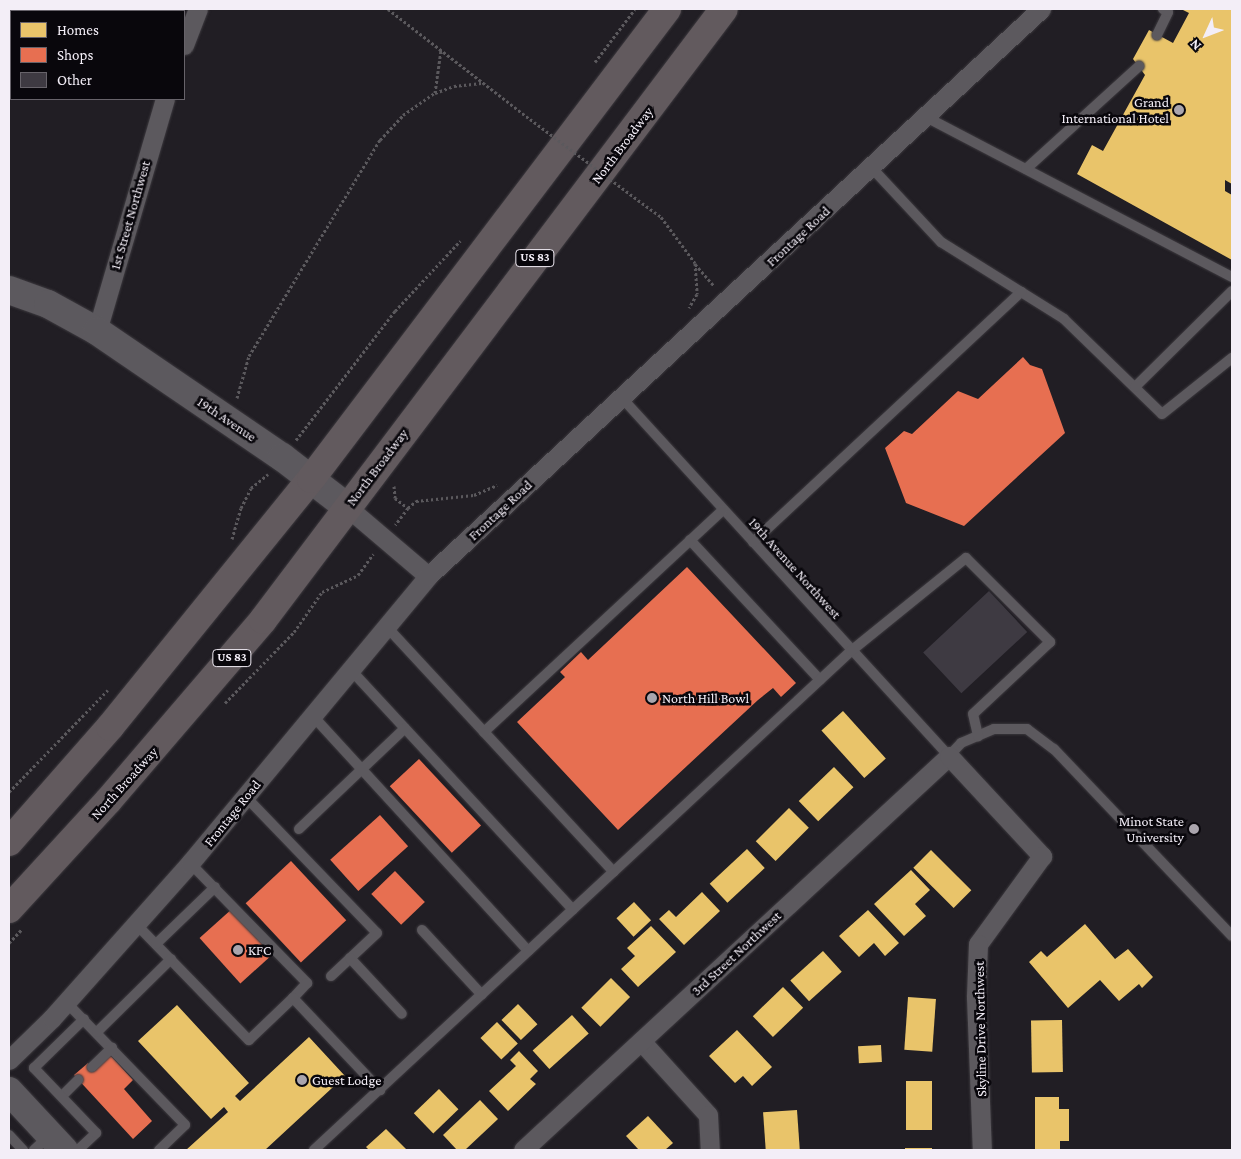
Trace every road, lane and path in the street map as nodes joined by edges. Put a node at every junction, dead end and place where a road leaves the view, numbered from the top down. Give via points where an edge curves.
1 (198, 9) edge
2 (388, 9) edge
3 (635, 9) edge
4 (667, 9) edge
5 (724, 9) edge
6 (1041, 9) edge
7 (1163, 9) edge
8 (1158, 35) dead end
9 (185, 42) edge
10 (441, 49) junction
11 (593, 64) dead end
12 (1138, 66) dead end
13 (484, 83) junction
14 (435, 93) junction
15 (165, 100) edge
16 (926, 117) junction
17 (546, 128) dead end
18 (540, 136) dead end
19 (871, 167) junction
20 (1026, 169) junction
21 (466, 234) dead end
22 (695, 263) junction
23 (1232, 277) edge
24 (9, 290) edge
25 (1232, 291) edge
26 (1021, 292) junction
27 (727, 301) junction
28 (685, 314) dead end
29 (97, 331) junction
30 (1232, 358) edge
31 (1135, 387) junction
32 (622, 398) junction
33 (236, 401) dead end
34 (300, 435) junction
35 (287, 445) junction
36 (311, 479) junction
37 (503, 479) dead end
38 (347, 507) junction
39 (408, 508) dead end
40 (723, 510) junction
41 (690, 540) junction
42 (752, 542) junction
43 (229, 548) dead end
44 (428, 576) junction
45 (386, 626) junction
46 (851, 651) junction
47 (350, 669) junction
48 (820, 680) junction
49 (114, 684) dead end
50 (312, 715) junction
51 (405, 728) junction
52 (484, 732) junction
53 (978, 736) junction
54 (949, 756) junction
55 (361, 768) junction
56 (9, 792) edge
57 (245, 796) junction
58 (299, 829) dead end
59 (9, 842) edge
60 (190, 863) junction
61 (614, 872) junction
62 (215, 887) junction
63 (9, 909) edge
64 (573, 910) junction
65 (136, 924) junction
66 (422, 930) dead end
67 (1232, 936) edge
68 (156, 944) junction
69 (528, 951) junction
70 (350, 958) junction
71 (171, 959) junction
72 (331, 976) dead end
73 (482, 995) junction
74 (293, 998) junction
75 (66, 1002) junction
76 (402, 1014) dead end
77 (84, 1019) junction
78 (97, 1032) junction
79 (641, 1041) junction
80 (112, 1048) junction
81 (9, 1060) edge
82 (92, 1067) dead end
83 (78, 1080) dead end
84 (380, 1090) junction
85 (9, 1091) edge
86 (62, 1096) junction
87 (9, 1135) edge
88 (49, 1145) edge
89 (23, 1150) edge
90 (78, 1150) edge
91 (159, 1150) edge
92 (314, 1150) edge
93 (523, 1150) edge
94 (710, 1150) edge
95 (982, 1150) edge

1 - 9 street
2 - 10 path
3 - 11 path
4 - 36 main road
5 - 38 main road, North Broadway / US 83
6 - 16 street, Frontage Road
7 - 8 lane via 1168,12
10 - 13 path
10 - 14 path
12 - 20 lane
13 - 14 path via 454,86
13 - 22 path, bridge via 661,217
14 - 33 path via 403,116 380,140 249,356
15 - 29 street, 1st Street Northwest
16 - 19 street, Frontage Road
16 - 20 lane
17 - 18 path
19 - 26 lane via 941,242
19 - 27 street, Frontage Road
20 - 23 lane
21 - 34 path via 395,311
22 - 27 path
22 - 28 path via 696,294
24 - 29 street, 19th Avenue via 48,304
25 - 31 lane
26 - 31 lane via 1064,319
26 - 42 lane
27 - 32 street, Frontage Road
29 - 35 street, 19th Avenue
30 - 31 lane via 1162,414
32 - 40 lane, 19th Avenue Northwest
32 - 44 street, Frontage Road
34 - 35 path
34 - 35 path
35 - 36 street, 19th Avenue
35 - 43 path via 251,488 241,508
36 - 38 street, 19th Avenue
36 - 59 main road via 122,713
37 - 39 path via 474,495 416,501
38 - 44 street, 19th Avenue
38 - 63 main road, North Broadway / US 83 via 209,685
40 - 41 lane
40 - 42 lane, 19th Avenue Northwest
41 - 48 lane
41 - 52 lane
42 - 46 lane, 19th Avenue Northwest
44 - 45 street, Frontage Road
45 - 47 street, Frontage Road
45 - 52 lane
46 - 48 lane
46 - 53 lane via 966,558 1050,642 973,714
46 - 54 lane, 19th Avenue Northwest
47 - 50 street, Frontage Road
47 - 51 lane
48 - 61 lane
49 - 56 path
50 - 55 lane
50 - 57 street, Frontage Road
51 - 55 lane
51 - 64 lane
52 - 61 lane
53 - 54 lane via 961,743
53 - 67 lane via 994,729 1027,729 1054,749
54 - 79 street, 3rd Street Northwest
54 - 95 street, Skyline Drive Northwest via 1042,856 978,944 976,997
55 - 58 lane
55 - 69 lane
57 - 60 street, Frontage Road
57 - 70 lane via 377,933
60 - 62 lane
60 - 65 street, Frontage Road
61 - 64 lane
62 - 68 lane
62 - 74 lane via 307,983
64 - 69 lane
65 - 68 lane
65 - 75 street, Frontage Road
66 - 73 lane
68 - 71 lane
69 - 73 lane
70 - 72 lane
70 - 76 lane
71 - 74 lane via 249,1040
71 - 78 lane
73 - 84 lane
74 - 84 lane
75 - 77 lane
75 - 81 street, Frontage Road
77 - 78 lane
77 - 86 lane via 34,1068
78 - 80 lane
79 - 93 street, 3rd Street Northwest
79 - 94 street via 708,1115
80 - 82 lane
80 - 91 lane via 185,1125
83 - 86 lane
84 - 92 lane
85 - 88 street
86 - 90 lane via 96,1133
87 - 89 lane

